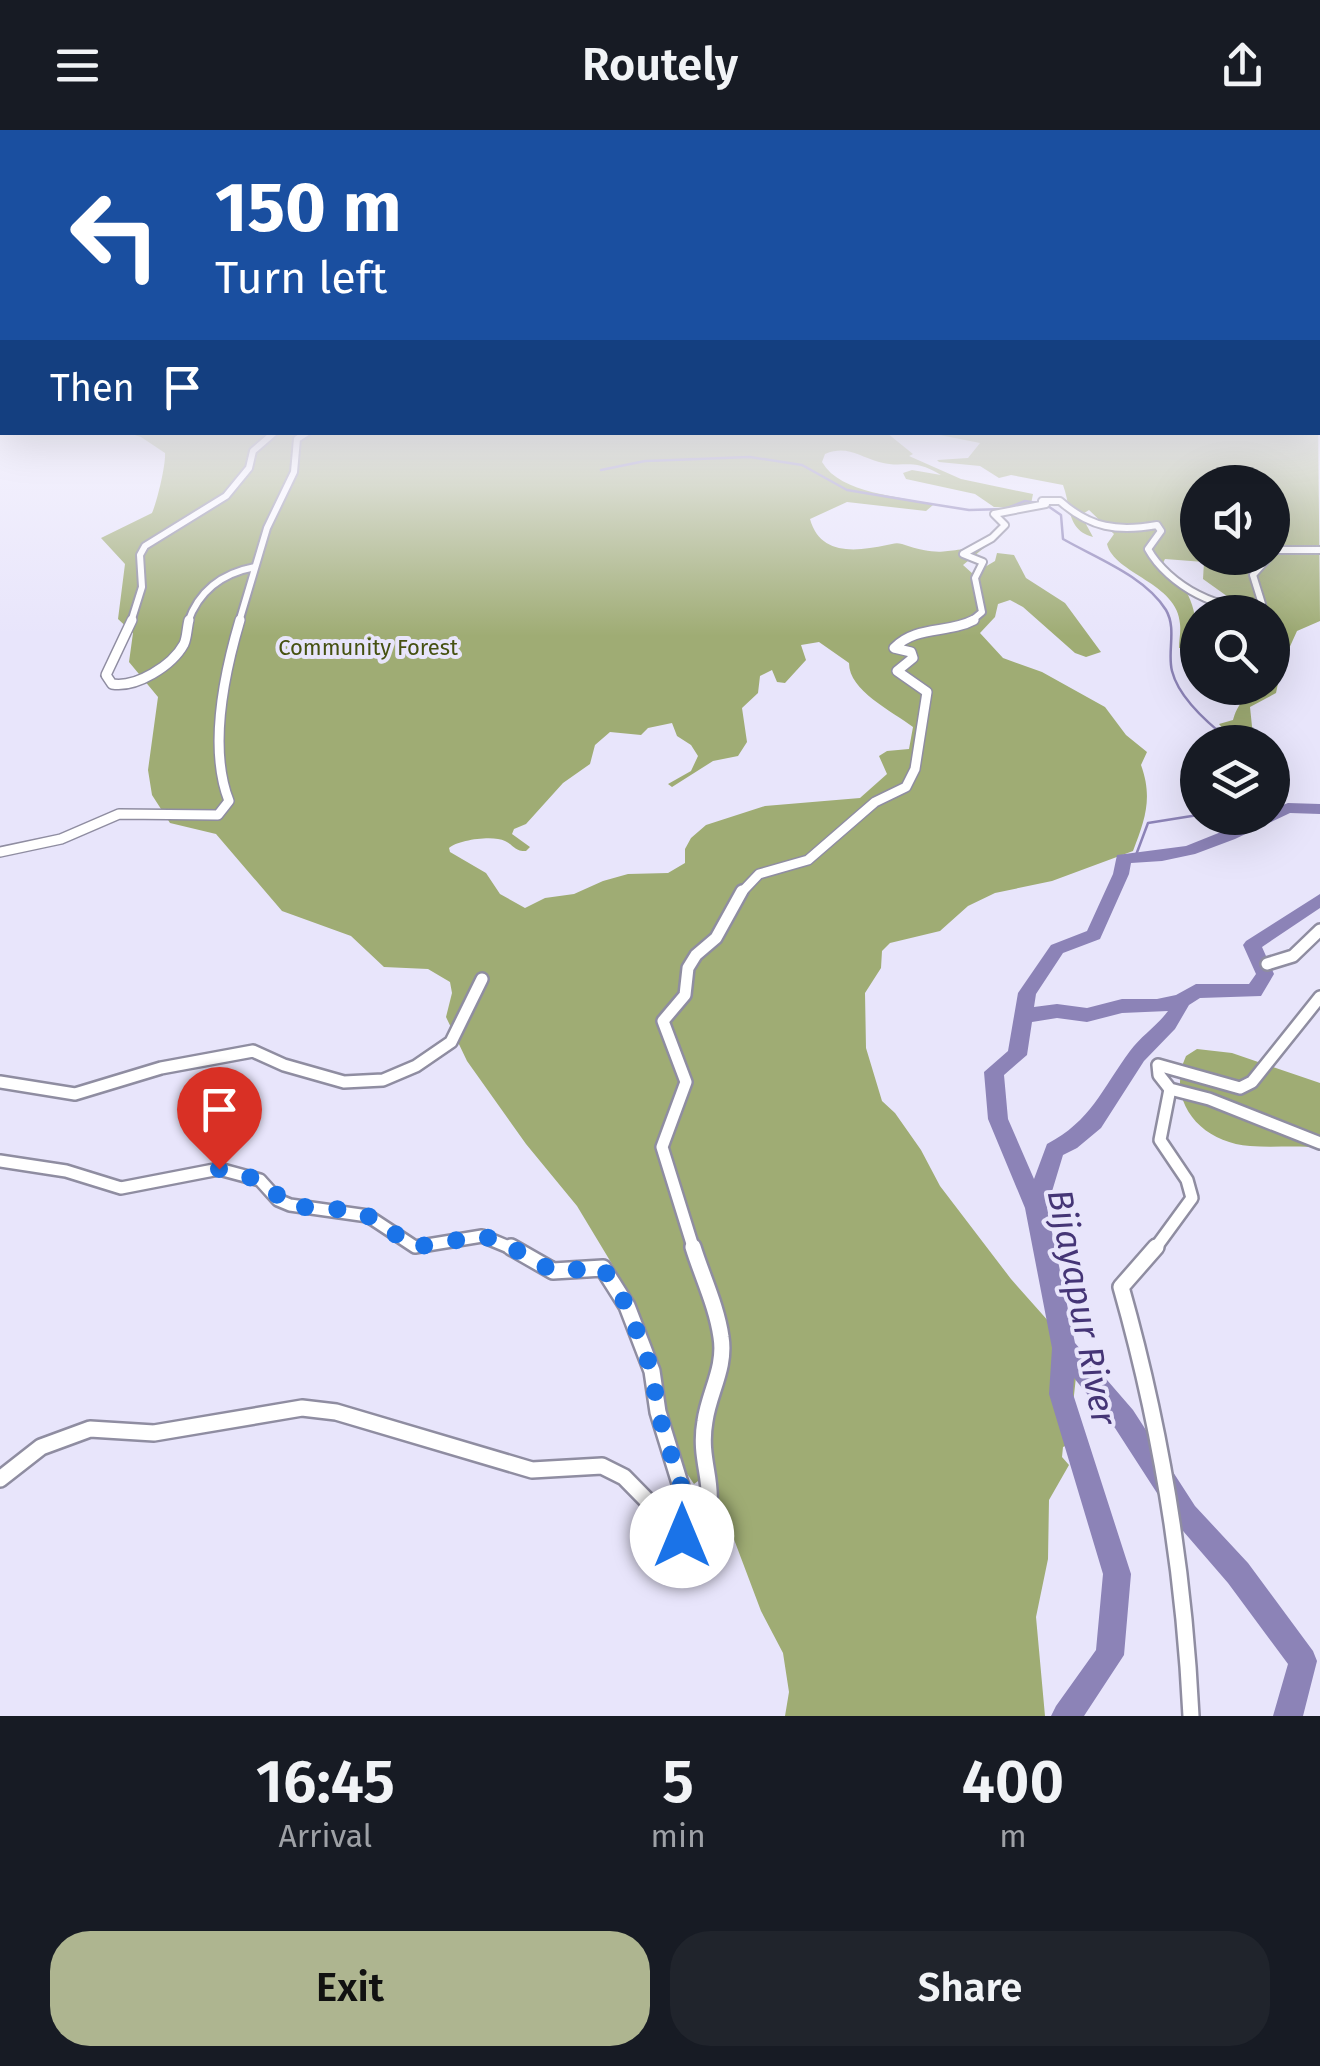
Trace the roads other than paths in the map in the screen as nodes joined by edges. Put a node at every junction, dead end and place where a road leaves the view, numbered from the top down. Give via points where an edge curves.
1 (235, 488) edge
2 (286, 488) edge
3 (1290, 550) edge
4 (1320, 550) edge
5 (255, 567) junction
6 (1253, 575) edge
7 (0, 852) edge
8 (1320, 930) edge
9 (1267, 964) dead end
10 (482, 979) dead end
11 (1320, 998) edge
12 (0, 1082) edge
13 (1170, 1090) junction
14 (1320, 1144) edge
15 (0, 1161) edge
16 (0, 1479) edge
17 (678, 1532) junction
18 (1191, 1716) edge

1 - 5 street via 145,546 136,620 113,652 106,674 112,684 151,674 184,644 208,587 235,569
2 - 5 street
3 - 4 street
5 - 7 street via 224,687 218,774 229,801 218,816 118,814 61,839
6 - 17 street via 1262,604 1244,610 1193,591 1156,565 1148,549 1158,526 1113,528 1081,520 1054,500 994,514 1004,525 963,554 984,562 975,578 978,618 952,630 906,636 894,648 913,658 897,672 927,692 915,770 906,787 875,802 808,860 759,874 688,968 685,995 663,1021 686,1082 662,1147 720,1337 721,1370 702,1450 711,1510 693,1540
8 - 9 street via 1293,956
10 - 12 street via 450,1042 383,1080 344,1082 253,1051 74,1094
11 - 13 street via 1252,1082 1240,1088 1158,1065
13 - 14 street
13 - 18 street via 1160,1140 1192,1198 1120,1287 1167,1467 1189,1638
15 - 17 street via 121,1188 219,1169 260,1180 290,1206 368,1216 415,1247 482,1236 553,1271 603,1268 627,1306 652,1371 683,1493
16 - 17 street via 41,1447 90,1429 154,1433 319,1408 532,1470 608,1467

